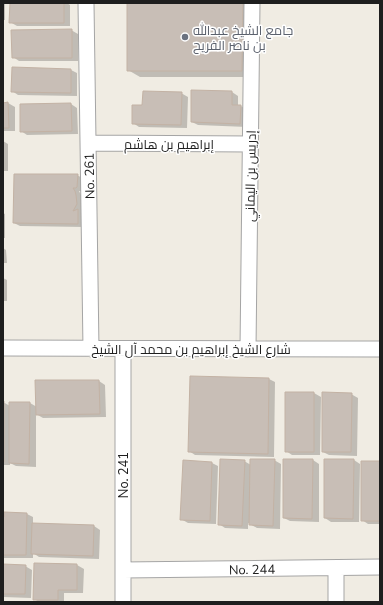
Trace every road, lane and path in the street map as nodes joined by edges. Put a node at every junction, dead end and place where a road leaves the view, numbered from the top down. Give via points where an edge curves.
1 (86, 3) edge
2 (252, 3) edge
3 (88, 143) junction
4 (250, 144) junction
5 (3, 348) edge
6 (91, 349) junction
7 (123, 349) junction
8 (248, 349) junction
9 (380, 349) edge
10 (380, 567) edge
11 (336, 568) junction
12 (123, 570) junction
13 (123, 602) edge
14 (336, 602) edge

1 - 3 street, No. 261
2 - 4 street, إدريس بن اليماني
3 - 4 street, إبراهيم بن هاشم
3 - 6 street, No. 261
4 - 8 street, إدريس بن اليماني
5 - 6 street, شارع الشيخ إبراهيم بن محمد آل الشيخ
6 - 7 street, شارع الشيخ إبراهيم بن محمد آل الشيخ
7 - 8 street, شارع الشيخ إبراهيم بن محمد آل الشيخ
7 - 12 street, No. 241
8 - 9 street, شارع الشيخ إبراهيم بن محمد آل الشيخ
10 - 11 street, No. 244
11 - 12 street, No. 244
11 - 14 street
12 - 13 street, No. 241

